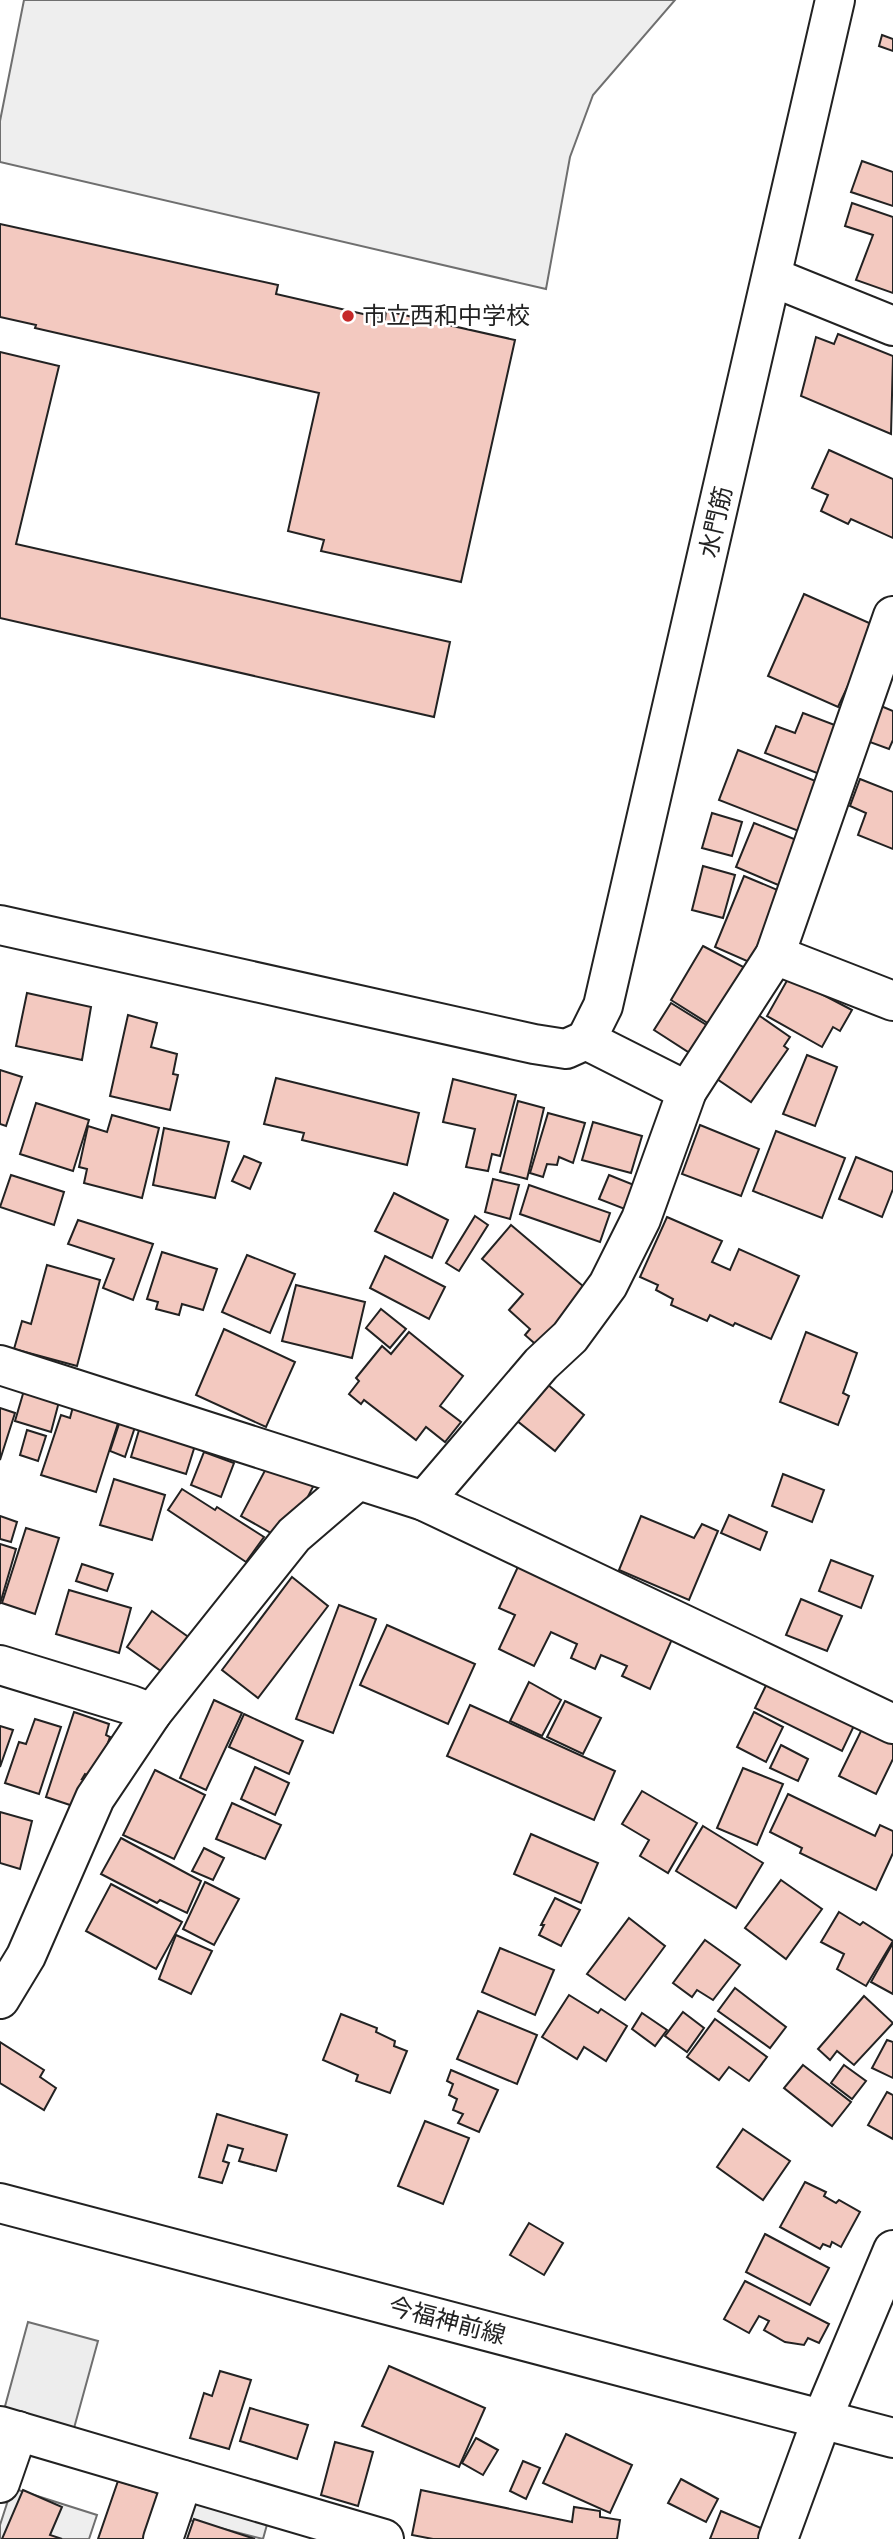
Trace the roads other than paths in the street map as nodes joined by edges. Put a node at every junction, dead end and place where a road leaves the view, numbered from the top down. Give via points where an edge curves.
1 (835, 0) edge
2 (772, 277) junction
3 (893, 326) edge
4 (893, 616) edge
5 (0, 925) edge
6 (775, 955) junction
7 (893, 1001) edge
8 (586, 1040) junction
9 (687, 1091) junction
10 (0, 1365) edge
11 (357, 1481) junction
12 (424, 1501) junction
13 (0, 1665) edge
14 (152, 1713) junction
15 (893, 1724) edge
16 (13, 1951) edge
17 (0, 1999) edge
18 (0, 2203) edge
19 (893, 2250) edge
20 (822, 2419) junction
21 (9, 2429) edge
22 (893, 2438) edge
23 (183, 2480) junction
24 (0, 2483) edge
25 (163, 2539) edge
26 (384, 2539) edge
27 (778, 2539) edge

1 - 2 street, 水門筋
2 - 3 street
2 - 8 street, 水門筋 via 604,1006
4 - 6 street
5 - 8 street via 534,1044 566,1049
6 - 7 street
6 - 9 street
8 - 9 street
9 - 12 street via 641,1219 608,1285 570,1337 541,1364
10 - 11 street
11 - 12 street
11 - 14 street via 294,1535
12 - 15 street
13 - 14 street
14 - 16 street via 95,1798
16 - 17 street
18 - 20 street, 今福神前線
19 - 20 street
20 - 22 street, 今福神前線
20 - 27 street
21 - 23 street
21 - 24 street
23 - 25 street
23 - 26 street

